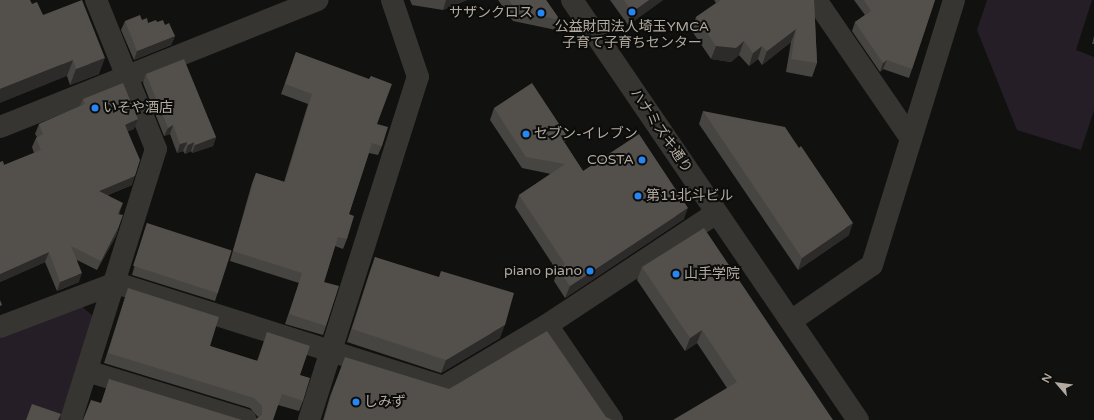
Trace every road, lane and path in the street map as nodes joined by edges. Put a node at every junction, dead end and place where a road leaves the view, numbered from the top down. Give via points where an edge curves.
1 (96, 0) edge
2 (318, 0) edge
3 (392, 0) edge
4 (572, 0) edge
5 (816, 0) edge
6 (954, 0) edge
7 (126, 77) junction
8 (0, 127) edge
9 (911, 139) junction
10 (716, 213) junction
11 (116, 283) junction
12 (791, 321) junction
13 (547, 325) junction
14 (0, 327) edge
15 (332, 350) junction
16 (87, 371) junction
17 (71, 420) edge
18 (246, 420) edge
19 (309, 420) edge
20 (612, 420) edge
21 (858, 420) edge

1 - 7 street
2 - 7 street
3 - 15 street via 418,77
4 - 10 street, ハナミズキ通り
5 - 9 street
6 - 9 street
7 - 8 street
7 - 11 street via 156,149
9 - 12 street via 872,265
10 - 12 street, ハナミズキ通り
10 - 13 street
11 - 14 street
11 - 15 street
11 - 16 street
12 - 21 street, ハナミズキ通り
13 - 15 street via 443,387
13 - 20 street
15 - 19 street
16 - 17 street
16 - 18 street

